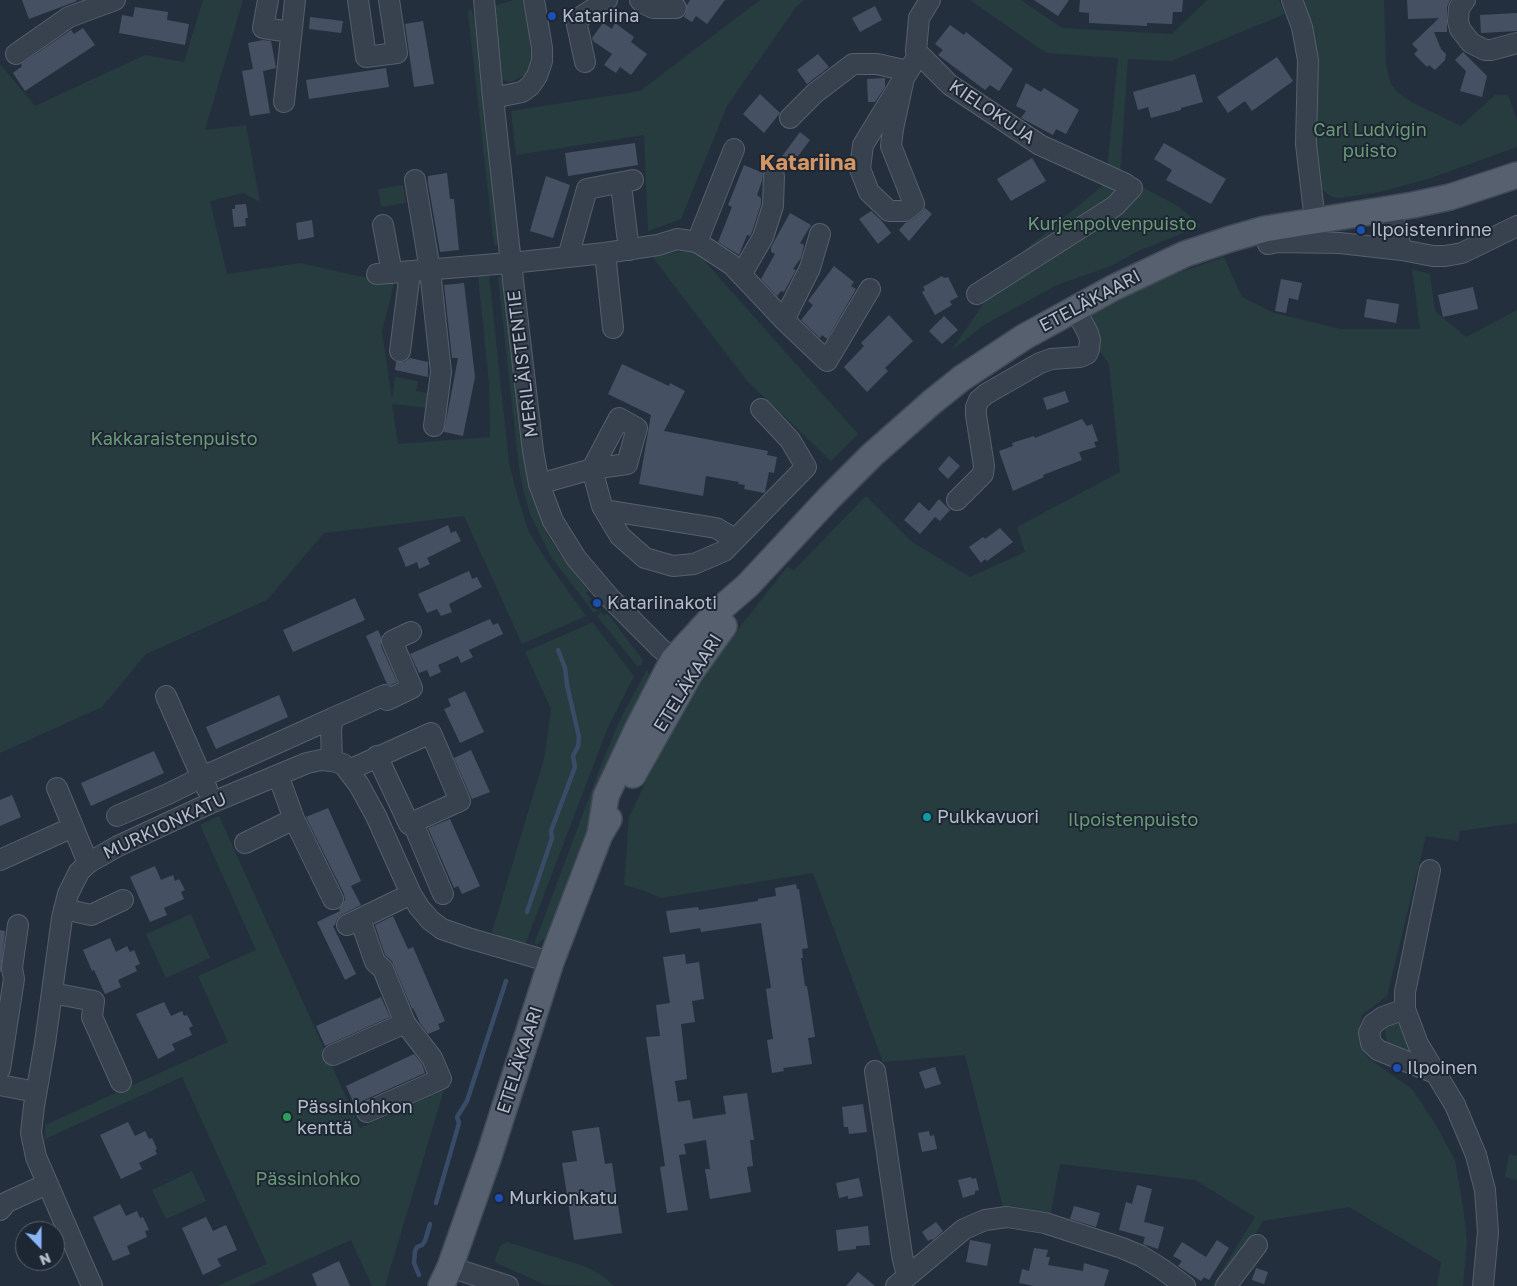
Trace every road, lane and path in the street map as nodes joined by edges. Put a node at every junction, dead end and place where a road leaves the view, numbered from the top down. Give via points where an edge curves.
1 (115, 0) edge
2 (268, 0) edge
3 (295, 0) edge
4 (358, 0) edge
5 (388, 0) edge
6 (484, 0) edge
7 (534, 0) edge
8 (607, 0) edge
9 (640, 0) edge
10 (930, 0) edge
11 (1292, 0) edge
12 (1465, 0) edge
13 (676, 8) dead end
14 (291, 32) junction
15 (1517, 43) edge
16 (16, 54) dead end
17 (919, 54) junction
18 (585, 62) dead end
19 (906, 75) junction
20 (493, 98) junction
21 (284, 102) dead end
22 (790, 118) dead end
23 (734, 149) dead end
24 (1517, 175) edge
25 (774, 176) dead end
26 (415, 180) dead end
27 (1390, 209) junction
28 (1315, 221) junction
29 (383, 225) dead end
30 (1517, 226) edge
31 (1265, 229) junction
32 (820, 234) dead end
33 (697, 242) junction
34 (629, 250) junction
35 (1402, 250) junction
36 (605, 253) junction
37 (568, 257) junction
38 (512, 263) junction
39 (402, 272) junction
40 (742, 275) junction
41 (870, 289) dead end
42 (977, 294) dead end
43 (1075, 308) junction
44 (784, 320) junction
45 (613, 328) dead end
46 (400, 351) dead end
47 (761, 409) dead end
48 (434, 426) dead end
49 (540, 484) junction
50 (957, 500) dead end
51 (604, 510) junction
52 (735, 539) junction
53 (411, 632) dead end
54 (682, 666) junction
55 (166, 696) dead end
56 (334, 718) junction
57 (377, 756) junction
58 (340, 765) junction
59 (278, 775) junction
60 (202, 777) junction
61 (57, 788) dead end
62 (213, 802) junction
63 (117, 816) dead end
64 (294, 819) junction
65 (409, 824) junction
66 (73, 827) junction
67 (245, 842) dead end
68 (0, 860) edge
69 (88, 863) junction
70 (1430, 870) dead end
71 (411, 894) junction
72 (443, 894) dead end
73 (332, 899) dead end
74 (123, 900) dead end
75 (64, 909) junction
76 (18, 925) dead end
77 (551, 962) junction
78 (52, 994) junction
79 (1405, 1009) junction
80 (405, 1023) junction
81 (333, 1056) dead end
82 (0, 1069) edge
83 (875, 1071) dead end
84 (1436, 1072) junction
85 (121, 1082) dead end
86 (0, 1085) edge
87 (36, 1092) junction
88 (367, 1112) dead end
89 (47, 1184) junction
90 (0, 1210) edge
91 (1257, 1245) dead end
92 (446, 1276) edge
93 (902, 1280) edge
94 (1182, 1285) edge
95 (92, 1286) edge
96 (508, 1286) edge
97 (1226, 1286) edge
98 (1483, 1286) edge

1 - 16 street via 70,17
2 - 14 street via 263,28
3 - 14 street
4 - 5 street via 366,57 397,53
6 - 20 street, MERILÄISTENTIE
7 - 20 street via 542,48 537,76 522,92
8 - 18 street via 576,20
9 - 13 street via 653,8
10 - 17 street via 919,18 916,51
11 - 28 street via 1302,27 1308,60 1306,144
12 - 15 street via 1459,8 1458,21 1471,43 1491,50
14 - 21 street
17 - 19 street
17 - 42 street, KIELOKUJA via 950,86 1040,145 1129,186 1115,206
19 - 19 street via 863,145 860,169 869,192 889,212 905,211 914,204 891,146
19 - 22 street via 877,64 853,64 815,93
20 - 38 street, MERILÄISTENTIE
23 - 33 street
24 - 27 main road, ETELÄKAARI via 1450,197
25 - 40 street via 773,206 766,229
26 - 39 street
27 - 28 main road, ETELÄKAARI
27 - 35 street
28 - 31 main road, ETELÄKAARI
29 - 39 street
30 - 35 street via 1462,253 1433,256
31 - 35 street via 1268,244 1340,243
31 - 43 main road, ETELÄKAARI via 1185,254
32 - 44 street via 810,268
33 - 34 street via 677,239
33 - 40 street
34 - 36 street
34 - 37 street via 627,187 587,189
36 - 37 street
36 - 45 street
37 - 38 street
38 - 39 street
38 - 49 street, MERILÄISTENTIE via 533,451
39 - 46 street
39 - 48 street via 441,372
40 - 44 street
41 - 44 street via 827,362
43 - 50 street via 1090,340 1087,354 1040,363 979,400 976,414 983,474
43 - 54 main road, ETELÄKAARI via 1001,352 932,402 872,455 748,585 717,612
47 - 52 street via 790,440 806,467
49 - 51 street via 592,469
49 - 54 street, MERILÄISTENTIE via 553,521 576,558 609,596
51 - 52 street via 716,528
51 - 52 street via 620,536 645,558 672,566 694,564 724,551
53 - 56 street via 392,640 412,688 387,700 385,695
54 - 77 main road, ETELÄKAARI via 637,730 606,796 600,834
55 - 60 street
56 - 58 street via 331,729
56 - 60 street
57 - 58 street
57 - 65 street
57 - 65 street via 431,734 460,801
58 - 59 street, MURKIONKATU via 321,760
58 - 71 street via 360,785
59 - 62 street, MURKIONKATU
59 - 64 street
60 - 62 street
60 - 63 street
61 - 66 street
62 - 69 street, MURKIONKATU
64 - 67 street
64 - 73 street
65 - 72 street via 415,828
66 - 68 street
66 - 69 street
69 - 75 street, MURKIONKATU via 79,872
70 - 79 street via 1405,992
71 - 77 street via 430,920 442,929
71 - 80 street via 353,922 375,962 384,969
74 - 75 street via 91,915
75 - 78 street, MURKIONKATU
76 - 82 street via 12,968 14,979
77 - 92 main road, ETELÄKAARI via 489,1156
78 - 85 street via 94,1001 92,1017
78 - 87 street, MURKIONKATU
79 - 84 street via 1418,1044
79 - 84 street via 1373,1024 1369,1034 1371,1043 1378,1050
80 - 81 street
80 - 88 street via 432,1058 441,1079
83 - 93 street via 905,1268
84 - 98 street via 1466,1128 1484,1190 1488,1232
86 - 87 street
87 - 89 street, MURKIONKATU via 31,1133
89 - 90 street via 7,1202
89 - 95 street, MURKIONKATU
91 - 97 street
92 - 96 street
93 - 94 street via 964,1229 985,1220 1006,1217 1045,1223 1122,1248 1155,1264

